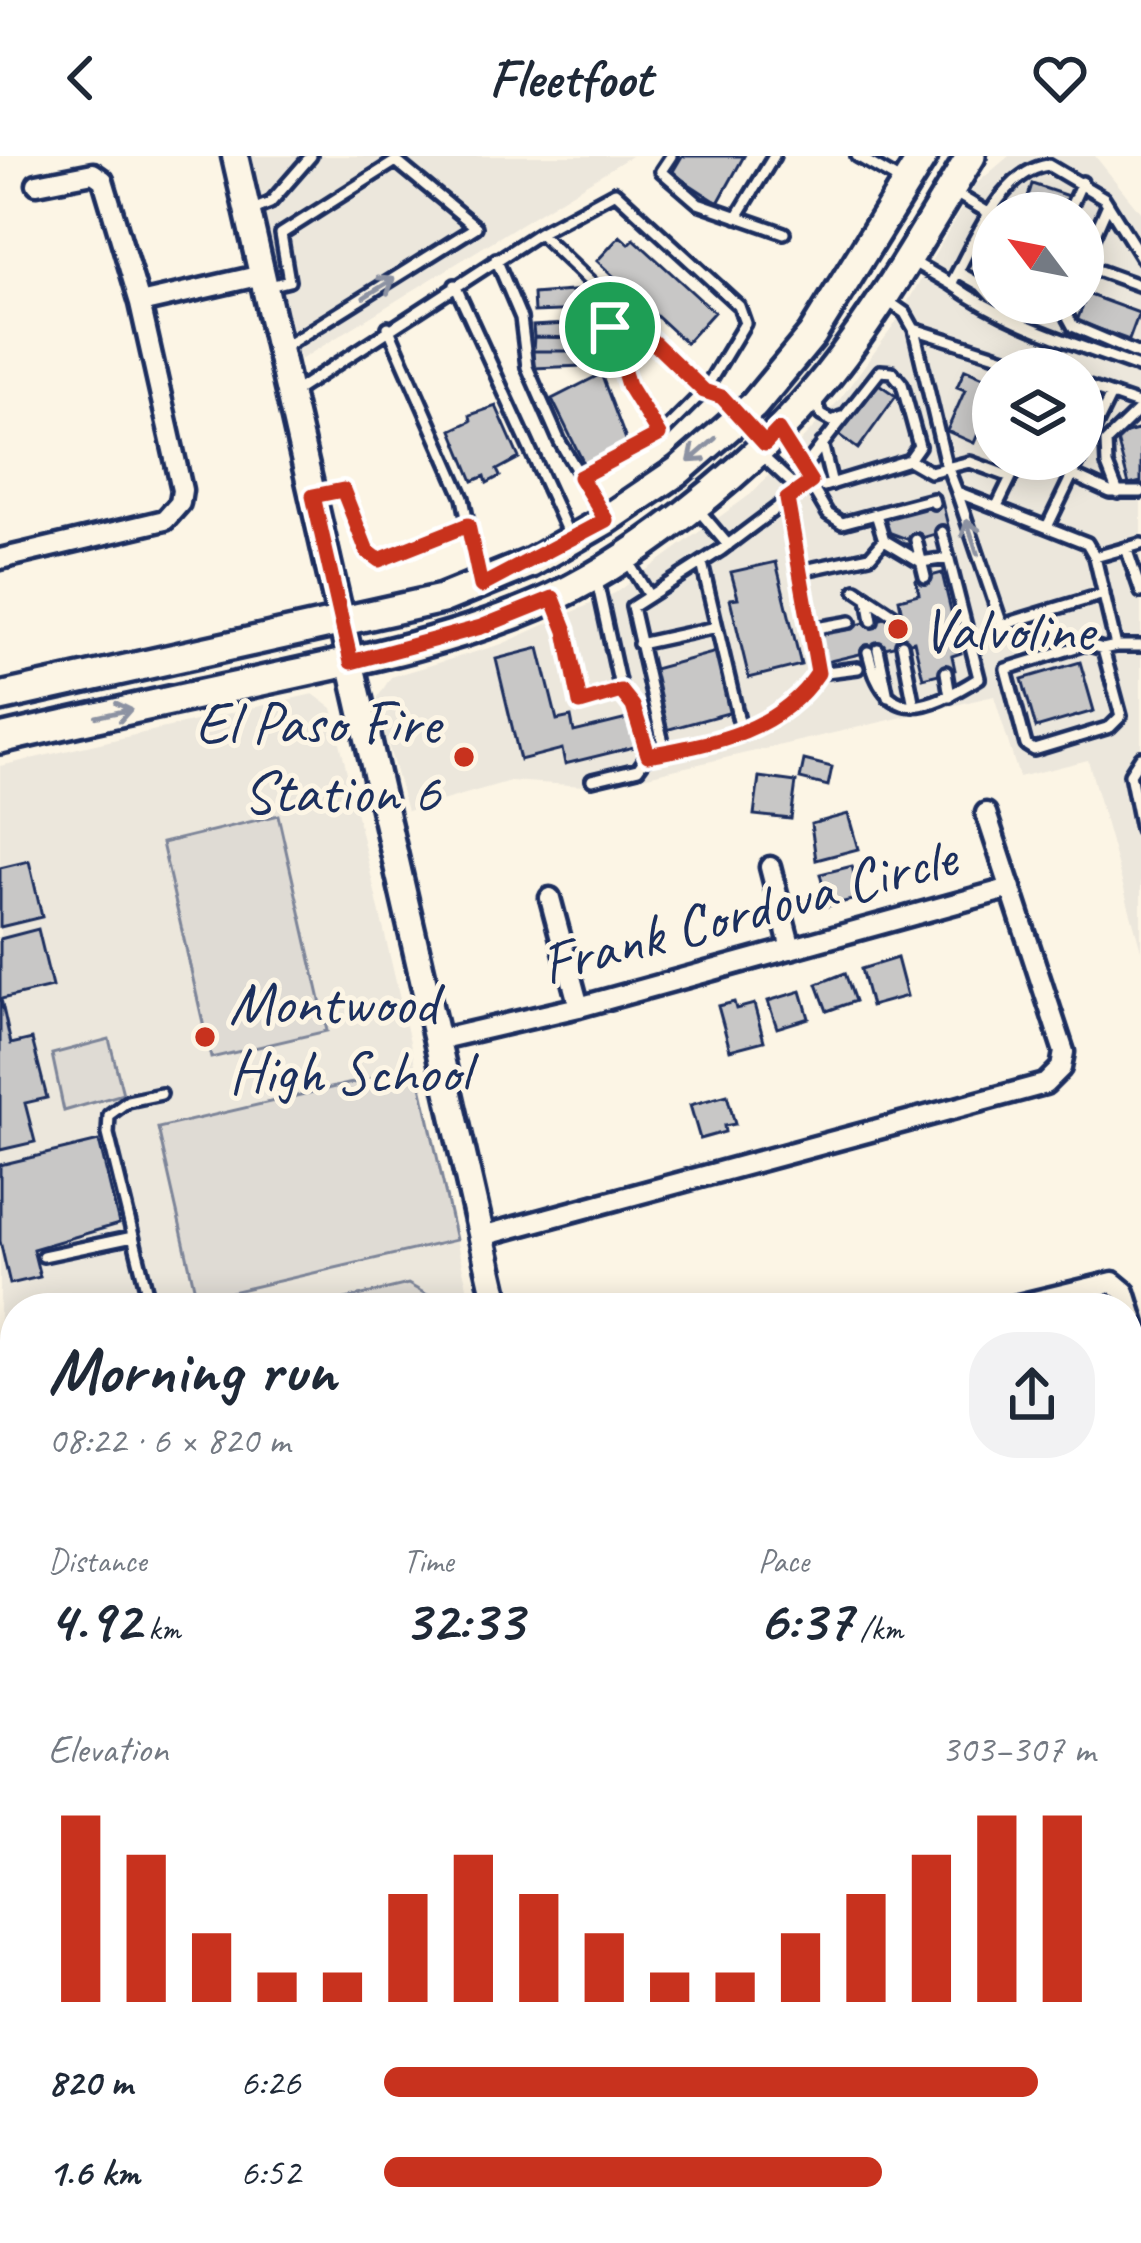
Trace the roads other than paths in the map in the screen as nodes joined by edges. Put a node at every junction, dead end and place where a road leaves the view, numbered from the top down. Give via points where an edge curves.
1 (235, 156) edge
2 (311, 156) edge
3 (670, 156) edge
4 (774, 156) edge
5 (856, 156) edge
6 (923, 156) edge
7 (971, 156) edge
8 (1082, 182) junction
9 (37, 184) dead end
10 (906, 184) junction
11 (950, 190) junction
12 (1005, 192) edge
13 (1077, 192) edge
14 (972, 203) edge
15 (1108, 204) junction
16 (248, 212) junction
17 (1104, 213) edge
18 (737, 217) junction
19 (538, 233) junction
20 (784, 233) dead end
21 (972, 249) edge
22 (1141, 257) edge
23 (907, 258) junction
24 (496, 260) junction
25 (1104, 271) edge
26 (958, 272) junction
27 (972, 278) edge
28 (264, 281) junction
29 (951, 284) junction
30 (455, 285) junction
31 (1141, 286) edge
32 (884, 298) junction
33 (140, 303) junction
34 (619, 309) junction
35 (1072, 324) edge
36 (388, 327) junction
37 (914, 329) junction
38 (850, 348) junction
39 (974, 348) edge
40 (279, 350) junction
41 (1141, 355) edge
42 (1141, 368) edge
43 (704, 391) junction
44 (1104, 392) edge
45 (813, 394) junction
46 (1111, 394) junction
47 (290, 395) junction
48 (1141, 407) edge
49 (1104, 408) edge
50 (742, 416) junction
51 (841, 417) junction
52 (659, 435) junction
53 (767, 442) junction
54 (822, 443) junction
55 (909, 460) junction
56 (972, 463) edge
57 (947, 467) junction
58 (803, 469) junction
59 (580, 477) junction
60 (1010, 480) edge
61 (1070, 480) edge
62 (1085, 480) edge
63 (811, 482) junction
64 (832, 484) junction
65 (799, 490) junction
66 (957, 492) junction
67 (1141, 492) edge
68 (1118, 493) junction
69 (313, 496) junction
70 (787, 499) junction
71 (693, 503) junction
72 (934, 503) dead end
73 (997, 506) junction
74 (876, 514) junction
75 (606, 520) junction
76 (468, 525) junction
77 (1048, 525) junction
78 (942, 532) dead end
79 (898, 536) dead end
80 (572, 540) junction
81 (884, 540) junction
82 (916, 540) dead end
83 (728, 544) junction
84 (1141, 544) edge
85 (1126, 548) junction
86 (901, 550) junction
87 (625, 556) junction
88 (1095, 557) junction
89 (949, 558) junction
90 (0, 559) edge
91 (921, 562) junction
92 (702, 563) junction
93 (800, 571) junction
94 (595, 575) junction
95 (925, 578) dead end
96 (481, 586) junction
97 (856, 590) dead end
98 (1141, 592) edge
99 (1104, 594) junction
100 (650, 596) junction
101 (553, 598) junction
102 (868, 598) junction
103 (895, 616) dead end
104 (872, 621) dead end
105 (850, 622) dead end
106 (342, 623) junction
107 (717, 627) junction
108 (811, 629) junction
109 (639, 644) junction
110 (902, 644) dead end
111 (1116, 646) junction
112 (1141, 646) edge
113 (873, 650) dead end
114 (1103, 650) junction
115 (351, 662) junction
116 (858, 668) dead end
117 (946, 672) dead end
118 (818, 673) junction
119 (621, 691) junction
120 (9, 695) edge
121 (950, 696) junction
122 (914, 706) junction
123 (742, 734) junction
124 (12, 736) edge
125 (665, 752) junction
126 (648, 755) junction
127 (1141, 757) edge
128 (592, 780) dead end
129 (986, 813) dead end
130 (1141, 829) edge
131 (770, 867) dead end
132 (1011, 888) junction
133 (550, 898) dead end
134 (791, 949) junction
135 (579, 1007) junction
136 (437, 1040) junction
137 (160, 1094) dead end
138 (482, 1236) junction
139 (133, 1237) junction
140 (43, 1256) dead end
141 (147, 1293) edge
142 (495, 1293) edge
143 (1068, 1293) edge
144 (1125, 1293) edge

1 - 16 street
2 - 16 lane via 270,203
3 - 18 lane via 661,171 698,202
4 - 18 lane
5 - 10 lane
6 - 10 main road
7 - 11 main road
8 - 12 lane via 1038,166
8 - 13 lane
8 - 15 lane
9 - 33 street via 100,176
10 - 38 main road via 909,206 860,292 848,324
10 - 50 main road via 812,335
11 - 14 lane
11 - 23 main road
15 - 17 lane
15 - 22 lane
16 - 28 street
18 - 20 lane
19 - 24 lane
19 - 34 lane
19 - 43 lane via 615,192 740,306 746,323
21 - 26 lane
23 - 29 lane
23 - 32 main road
24 - 30 lane
24 - 59 lane via 521,318 526,367
25 - 31 lane
26 - 27 lane
26 - 29 lane
28 - 33 street
28 - 40 street
40 -> 28 lane via 476,227 396,161 281,234 289,281
29 - 42 lane via 1005,316
30 - 36 lane
30 - 80 lane
32 - 37 lane
32 - 38 main road
33 - 90 street via 180,503 153,524
34 - 43 lane
34 - 52 lane via 610,327 628,385
35 - 41 lane
36 - 47 lane
36 - 76 lane
37 - 39 lane
37 - 57 lane
38 - 45 main road
40 - 47 street
43 - 50 lane
43 - 52 lane
44 - 46 lane
45 - 51 lane via 821,415
45 - 53 main road
46 - 48 lane
46 - 49 lane
47 - 69 street
48 - 68 lane via 1106,442
50 - 53 main road
50 -> 75 main road
51 - 54 lane
51 - 55 lane via 870,378 892,372 919,446
52 - 59 lane
53 - 58 lane
53 - 65 lane
53 - 71 main road
54 - 58 lane
54 - 64 lane
55 - 57 lane via 930,472
55 - 64 lane
56 - 57 lane
57 - 66 lane
58 - 63 lane
59 - 75 lane
60 - 73 lane
61 - 77 lane
62 - 68 lane
63 - 64 lane
63 - 65 lane
63 - 74 lane via 842,523
65 - 70 lane
66 - 73 lane
99 -> 66 lane via 1002,625
67 - 68 lane
69 - 76 lane via 343,490 367,551 379,560
69 - 106 street
70 - 83 lane
70 - 93 lane
71 - 83 lane
71 - 87 main road
72 - 74 lane
73 - 77 lane
74 - 81 lane
75 - 80 main road
76 - 96 lane
77 - 88 lane via 1087,544
78 - 89 lane
79 - 86 lane
80 - 96 main road
81 - 86 lane
81 - 93 lane via 870,556
82 - 91 lane
83 - 92 lane
84 - 85 lane
85 - 88 lane
85 - 98 lane
86 - 91 lane
87 - 94 main road
87 - 100 lane
88 - 99 lane
89 - 91 lane
89 - 121 lane via 979,678
91 - 95 lane
92 - 100 lane
92 - 107 lane
93 - 108 lane
94 - 101 main road
94 - 119 lane
96 - 106 main road
97 - 102 lane
99 - 111 lane
100 - 109 lane via 632,607
101 - 115 main road
101 - 119 lane via 580,703
102 - 103 lane
102 - 104 lane
105 - 108 lane
106 - 115 street
106 - 120 main road
107 - 109 lane
107 - 123 lane
108 - 118 lane
109 - 125 lane
110 - 122 lane
111 - 112 lane
111 - 114 lane
113 - 122 lane via 876,686 889,701
114 - 114 lane via 1085,644 1006,669 1026,745 1034,750 1110,728 1121,716
124 -> 115 main road
115 - 136 street
116 - 118 lane
117 - 121 lane
118 - 123 lane via 799,702
119 - 126 lane
120 - 124 main road
121 - 122 lane
123 - 125 lane
125 - 126 lane
126 - 128 lane via 638,769
127 - 130 lane via 1130,774
129 - 132 street
131 - 134 street
132 - 134 street, Frank Cordova Circle
132 - 138 street, Frank Cordova Circle via 1064,1052 1061,1069 1045,1084
133 - 135 street
134 - 135 street, Frank Cordova Circle
135 - 136 street, Frank Cordova Circle
136 - 138 street
137 - 139 lane via 109,1115
138 - 142 street
139 - 140 lane
139 - 141 lane
143 - 144 street via 1113,1282

